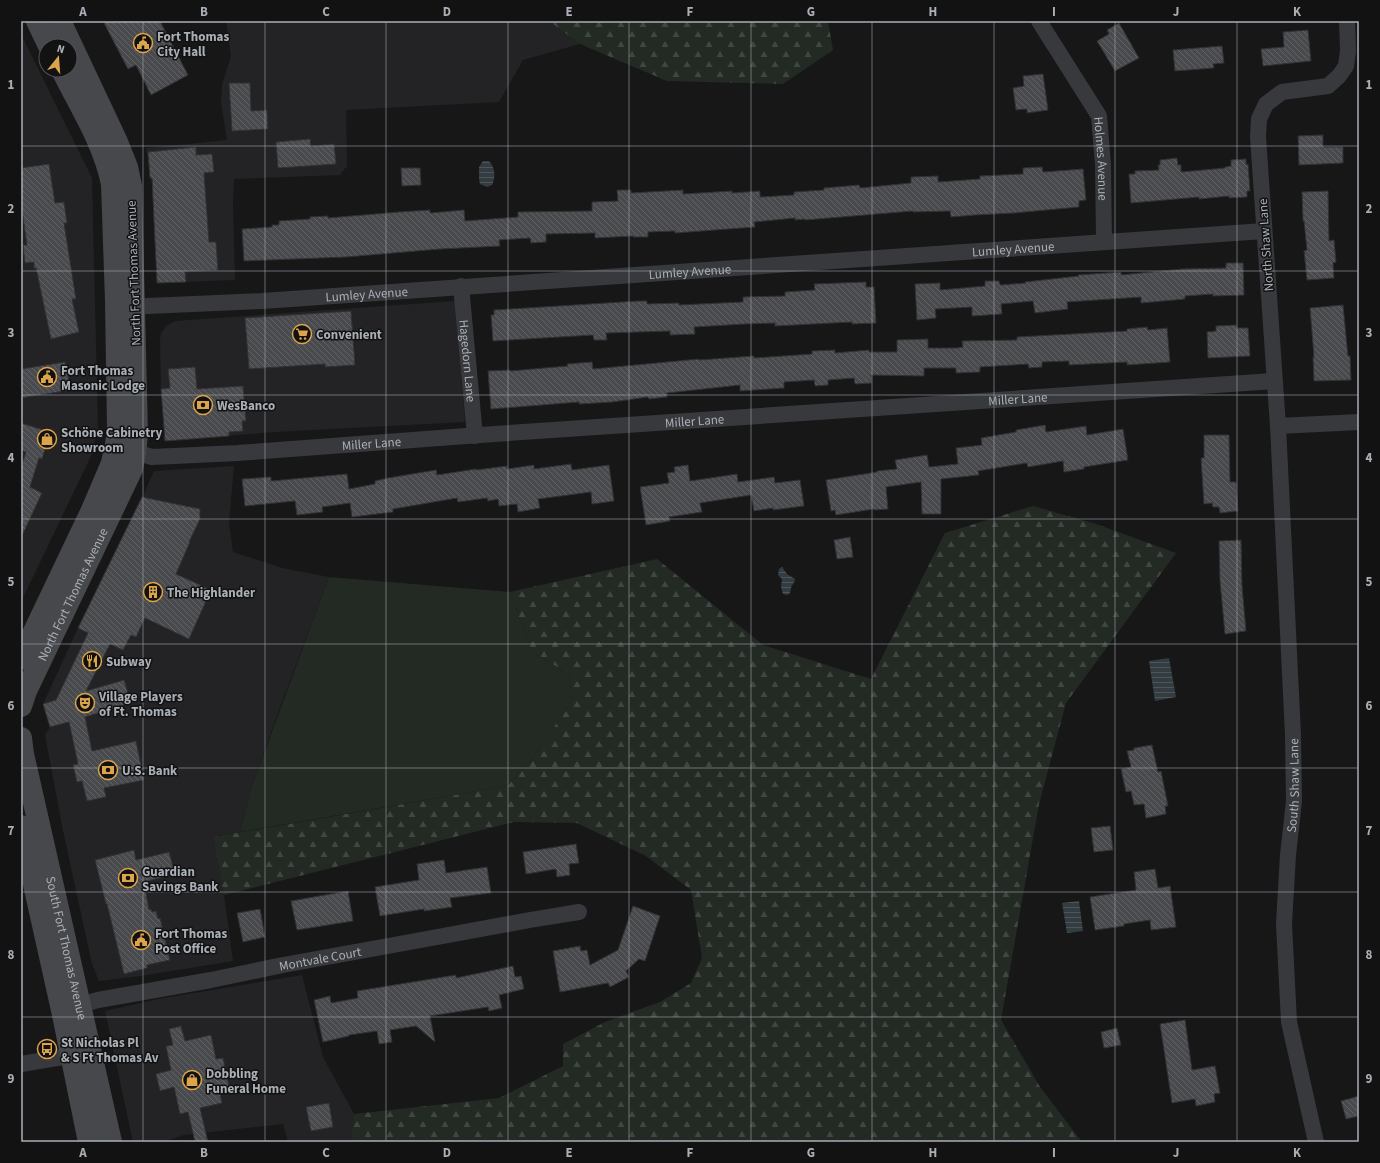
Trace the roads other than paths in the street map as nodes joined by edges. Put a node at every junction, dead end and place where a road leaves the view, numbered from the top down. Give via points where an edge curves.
1 (36, 21) edge
2 (60, 21) edge
3 (1039, 21) edge
4 (1347, 21) edge
5 (45, 38) edge
6 (66, 78) edge
7 (1264, 231) junction
8 (1104, 242) junction
9 (461, 286) junction
10 (125, 307) junction
11 (1274, 381) junction
12 (1359, 422) edge
13 (1278, 426) junction
14 (475, 436) junction
15 (126, 449) junction
16 (21, 659) edge
17 (21, 706) edge
18 (22, 746) edge
19 (21, 826) edge
20 (32, 859) edge
21 (579, 912) dead end
22 (71, 1008) junction
23 (81, 1054) junction
24 (21, 1064) edge
25 (89, 1142) edge
26 (111, 1142) edge
27 (1316, 1142) edge

1 - 5 main road
2 - 10 main road, North Fort Thomas Avenue via 127,167 131,186
3 - 8 street, Holmes Avenue via 1099,116 1103,165
4 - 7 street, North Shaw Lane via 1346,66 1339,76 1328,86 1282,92 1266,104 1259,119
6 - 10 main road, North Fort Thomas Avenue via 109,168
7 - 8 street, Lumley Avenue
7 - 11 street, North Shaw Lane
8 - 9 street, Lumley Avenue
9 - 10 street, Lumley Avenue
9 - 14 street, Hagedorn Lane
10 - 15 main road, North Fort Thomas Avenue via 137,434
11 - 13 street, North Shaw Lane
11 - 14 street, Miller Lane
12 - 13 street
13 - 27 street, South Shaw Lane via 1294,801 1284,924 1289,1022
14 - 15 street, Miller Lane via 152,457
15 - 16 main road, North Fort Thomas Avenue via 112,463
15 - 17 main road, North Fort Thomas Avenue via 132,469 26,690
18 - 20 main road, South Fort Thomas Avenue
19 - 20 main road, South Fort Thomas Avenue
20 - 22 main road, South Fort Thomas Avenue
21 - 22 street, Montvale Court via 283,964 98,1000
22 - 23 main road, South Fort Thomas Avenue
23 - 24 street
23 - 25 main road, South Fort Thomas Avenue
23 - 26 main road, South Fort Thomas Avenue

